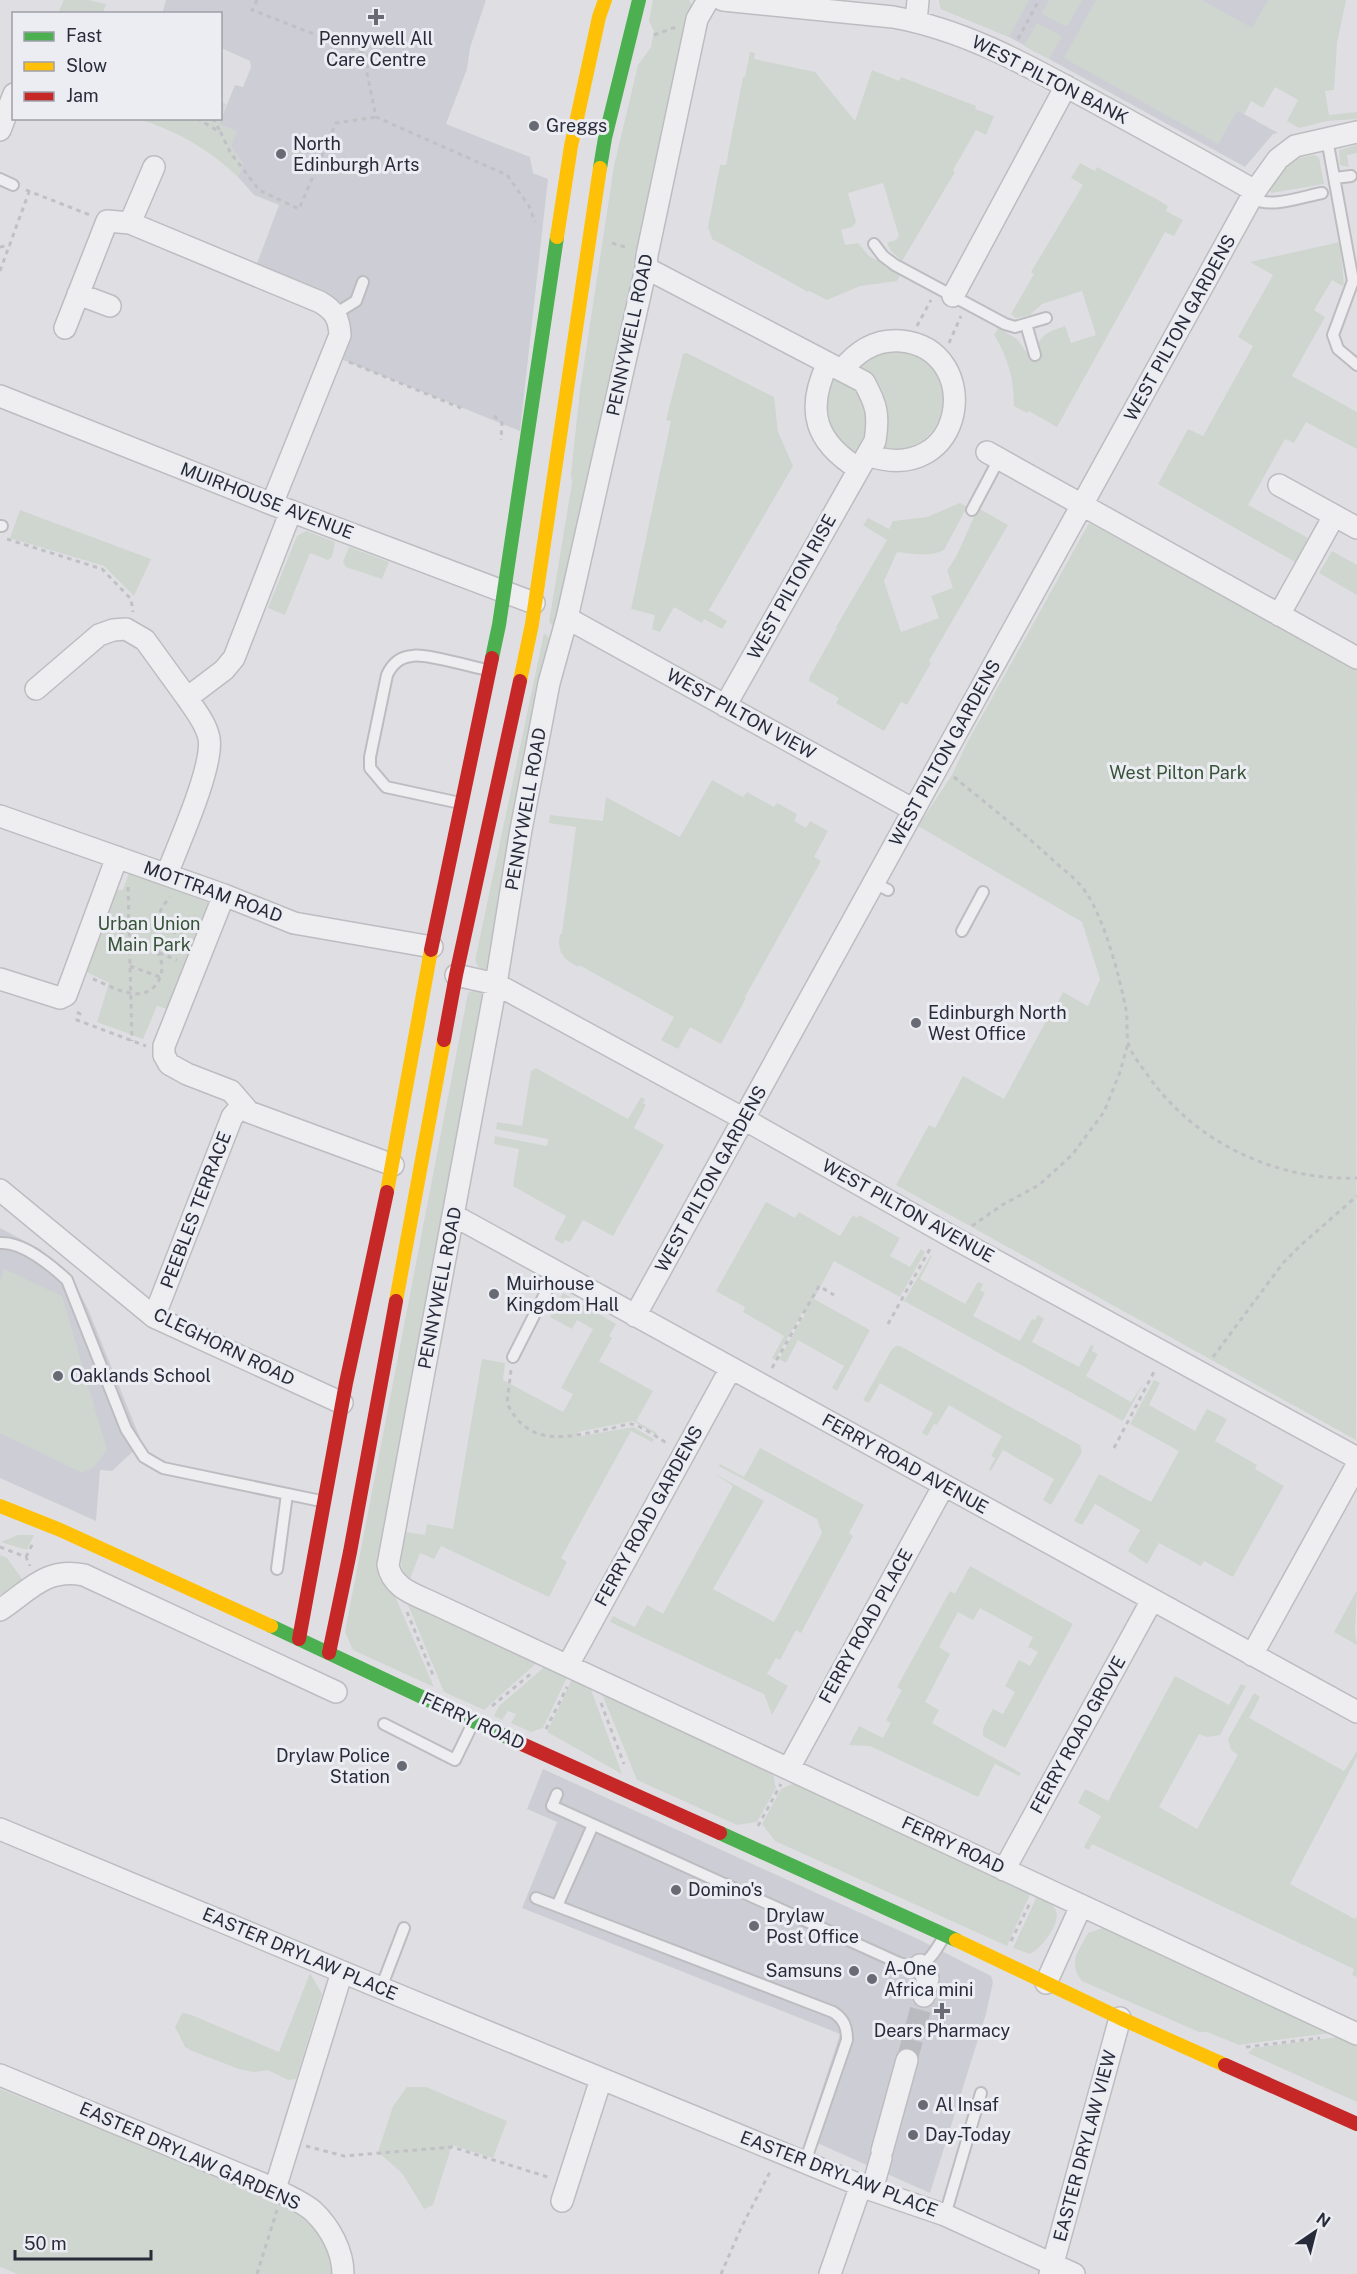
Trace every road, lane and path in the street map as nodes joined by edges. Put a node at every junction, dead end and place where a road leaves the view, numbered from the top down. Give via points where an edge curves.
1 (257, 0) edge
2 (605, 0) edge
3 (639, 0) edge
4 (708, 0) edge
5 (723, 0) edge
6 (918, 0) edge
7 (1040, 0) edge
8 (697, 19) junction
9 (916, 21) junction
10 (627, 45) junction
11 (1008, 56) junction
12 (1066, 86) junction
13 (12, 99) edge
14 (376, 117) junction
15 (200, 120) edge
16 (214, 120) edge
17 (0, 130) edge
18 (1357, 132) edge
19 (221, 133) junction
20 (1327, 139) junction
21 (154, 167) dead end
22 (1350, 176) dead end
23 (1335, 178) junction
24 (0, 179) edge
25 (14, 185) joint
26 (29, 192) junction
27 (1322, 193) dead end
28 (1254, 194) junction
29 (107, 221) junction
30 (130, 223) junction
31 (537, 228) dead end
32 (10, 244) junction
33 (874, 244) dead end
34 (0, 248) edge
35 (646, 268) junction
36 (0, 271) edge
37 (363, 282) dead end
38 (78, 294) junction
39 (1353, 294) edge
40 (953, 296) junction
41 (110, 306) dead end
42 (335, 314) junction
43 (1046, 318) dead end
44 (1026, 324) junction
45 (65, 328) dead end
46 (908, 342) junction
47 (331, 355) junction
48 (1035, 355) dead end
49 (941, 362) junction
50 (1357, 364) edge
51 (835, 367) junction
52 (0, 396) edge
53 (461, 408) dead end
54 (993, 455) joint
55 (863, 462) junction
56 (1279, 485) dead end
57 (1082, 504) junction
58 (281, 507) junction
59 (972, 510) dead end
60 (1334, 516) junction
61 (1, 526) edge
62 (1357, 528) edge
63 (504, 592) junction
64 (534, 603) junction
65 (1279, 615) junction
66 (567, 618) junction
67 (136, 633) junction
68 (1357, 658) edge
69 (490, 671) junction
70 (36, 689) dead end
71 (187, 698) junction
72 (725, 706) junction
73 (938, 765) junction
74 (463, 804) junction
75 (914, 810) junction
76 (0, 816) edge
77 (122, 859) junction
78 (177, 878) junction
79 (983, 891) dead end
80 (224, 895) junction
81 (155, 925) junction
82 (962, 931) dead end
83 (204, 945) junction
84 (432, 947) junction
85 (130, 966) junction
86 (75, 972) junction
87 (442, 974) junction
88 (160, 977) junction
89 (0, 979) edge
90 (496, 984) junction
91 (130, 994) junction
92 (60, 998) junction
93 (132, 1041) junction
94 (1128, 1043) junction
95 (164, 1054) junction
96 (242, 1105) junction
97 (744, 1119) junction
98 (393, 1165) junction
99 (1357, 1178) edge
100 (0, 1190) edge
101 (1357, 1196) edge
102 (453, 1215) junction
103 (947, 1234) junction
104 (0, 1243) edge
105 (556, 1272) junction
106 (834, 1295) dead end
107 (635, 1316) junction
108 (154, 1317) junction
109 (888, 1324) dead end
110 (1164, 1352) junction
111 (513, 1357) joint
112 (731, 1368) junction
113 (1204, 1374) junction
114 (762, 1385) junction
115 (342, 1403) junction
116 (1114, 1448) dead end
117 (684, 1453) junction
118 (1357, 1458) edge
119 (1357, 1465) edge
120 (944, 1485) junction
121 (287, 1494) junction
122 (324, 1502) junction
123 (0, 1506) edge
124 (0, 1547) edge
125 (277, 1569) dead end
126 (38, 1583) junction
127 (396, 1585) junction
128 (1152, 1600) junction
129 (0, 1610) edge
130 (299, 1639) junction
131 (329, 1653) junction
132 (1252, 1655) junction
133 (571, 1667) junction
134 (336, 1692) dead end
135 (435, 1704) junction
136 (1357, 1712) edge
137 (473, 1722) junction
138 (384, 1724) dead end
139 (537, 1750) junction
140 (789, 1768) junction
141 (557, 1794) dead end
142 (636, 1795) junction
143 (593, 1825) junction
144 (0, 1829) edge
145 (747, 1846) junction
146 (1004, 1870) junction
147 (1038, 1886) junction
148 (536, 1898) dead end
149 (557, 1906) junction
150 (1081, 1906) junction
151 (404, 1928) dead end
152 (946, 1935) junction
153 (1001, 1962) junction
154 (920, 1965) junction
155 (342, 1972) junction
156 (1046, 1983) junction
157 (381, 1988) junction
158 (924, 1996) tunnel mouth
159 (1120, 2018) junction
160 (1357, 2034) edge
161 (1321, 2038) dead end
162 (1242, 2048) dead end
163 (907, 2060) tunnel mouth
164 (0, 2075) edge
165 (601, 2079) junction
166 (981, 2093) dead end
167 (1357, 2124) edge
168 (290, 2141) junction
169 (780, 2152) junction
170 (805, 2163) junction
171 (866, 2188) junction
172 (275, 2189) junction
173 (565, 2192) joint
174 (945, 2215) junction
175 (1052, 2269) edge
176 (257, 2274) edge
177 (343, 2274) edge
178 (721, 2274) edge
179 (830, 2274) edge
180 (1074, 2274) edge

1 - 14 path via 252,10 369,54 368,73
2 - 63 street, PENNYWELL ROAD via 571,146
3 - 10 street, PENNYWELL ROAD
4 - 8 street, PENNYWELL ROAD
5 - 9 street, WEST PILTON BANK
6 - 9 street
7 - 11 path
8 - 10 path
8 - 35 street, PENNYWELL ROAD
9 - 11 street, WEST PILTON BANK via 956,33
10 - 64 street, PENNYWELL ROAD via 605,138
11 - 12 street, WEST PILTON BANK
12 - 28 street, WEST PILTON BANK
12 - 40 street
13 - 17 street
14 - 19 path via 336,123 299,209 259,190 230,152
14 - 31 path via 507,175 529,206
15 - 19 path
16 - 19 path
18 - 20 street, WEST PILTON GARDENS
20 - 23 lane
20 - 28 street, WEST PILTON GARDENS via 1285,152 1270,167
21 - 30 street
22 - 23 lane
23 - 39 lane via 1352,263
24 - 25 lane
25 - 26 path
26 - 29 path
26 - 32 path
27 - 28 lane via 1265,203
28 - 57 street, WEST PILTON GARDENS
29 - 30 street
29 - 38 street
30 - 42 street via 320,302
32 - 34 path
32 - 36 path
33 - 40 lane via 896,265
35 - 51 street, WEST PILTON RISE
35 - 66 street, PENNYWELL ROAD
37 - 42 lane via 356,301
38 - 41 street
38 - 45 street
39 - 50 lane via 1333,335 1338,349
40 - 44 lane via 1008,326
40 - 46 path
40 - 49 path
42 - 47 street via 339,335
43 - 44 lane
44 - 48 lane
46 - 49 street
46 - 51 street via 877,343
47 - 53 path
47 - 58 street
49 - 55 street via 951,378 955,404 948,430 937,445 921,456 903,461
51 - 55 street, WEST PILTON RISE via 864,382 875,400 875,441
51 - 55 street via 819,382 815,402 818,423 826,441 840,457
52 - 58 street, MUIRHOUSE AVENUE
54 - 57 street
54 - 59 lane
55 - 72 street, WEST PILTON RISE
56 - 60 street
57 - 65 street
57 - 73 street, WEST PILTON GARDENS
58 - 63 street, MUIRHOUSE AVENUE
58 - 71 street via 234,658
60 - 62 street
60 - 65 street
61 - 67 path via 7,540 102,569 131,599
63 - 64 street, MUIRHOUSE AVENUE
63 - 69 street, PENNYWELL ROAD
64 - 87 street, PENNYWELL ROAD via 529,636
65 - 68 street
66 - 72 street, WEST PILTON VIEW
66 - 90 street, PENNYWELL ROAD via 549,683
67 - 70 street via 126,629 99,635
67 - 71 street via 146,640
69 - 74 street, PENNYWELL ROAD
69 - 74 lane via 416,655 397,662 387,675 370,757 370,768 386,786
71 - 78 street via 203,722 210,752
72 - 75 street, WEST PILTON VIEW
73 - 75 street, WEST PILTON GARDENS
73 - 94 path via 1037,845 1088,895 1105,934 1123,995
74 - 84 street, PENNYWELL ROAD
75 - 97 street, WEST PILTON GARDENS via 881,886
76 - 77 street, MOTTRAM ROAD
77 - 78 street, MOTTRAM ROAD
77 - 85 path
77 - 86 street
78 - 80 street, MOTTRAM ROAD
78 - 81 path
79 - 82 lane
80 - 83 street
80 - 84 street, MOTTRAM ROAD via 294,922
81 - 83 path
81 - 88 path
83 - 95 street
84 - 87 street, PENNYWELL ROAD
85 - 88 path
85 - 91 path
86 - 91 path
86 - 92 street via 66,995
87 - 90 street, WEST PILTON AVENUE
87 - 98 street, PENNYWELL ROAD
87 - 131 street, PENNYWELL ROAD via 359,1505
88 - 91 path via 151,990
89 - 92 street
90 - 97 street, WEST PILTON AVENUE
90 - 102 street, PENNYWELL ROAD
91 - 93 path
92 - 93 path via 80,1014 77,1020
93 - 95 path
94 - 99 path via 1164,1096 1197,1127 1223,1144 1253,1159 1301,1174
94 - 103 path via 1104,1112 1072,1155 1039,1185
95 - 96 street via 177,1069 231,1091
96 - 98 street via 249,1112
96 - 108 street, PEEBLES TERRACE via 232,1117
97 - 103 street, WEST PILTON AVENUE
97 - 107 street, WEST PILTON GARDENS
98 - 115 street, PENNYWELL ROAD
100 - 108 street, CLEGHORN ROAD
101 - 113 path via 1283,1263
102 - 105 street, FERRY ROAD AVENUE
102 - 127 street, PENNYWELL ROAD via 388,1565
103 - 109 path
103 - 110 street, WEST PILTON AVENUE
104 - 121 lane via 30,1252 67,1280 126,1430 144,1457 163,1468
105 - 107 street, FERRY ROAD AVENUE
105 - 111 lane
106 - 114 path via 819,1286
107 - 112 street, FERRY ROAD AVENUE
108 - 115 street, CLEGHORN ROAD
110 - 113 street, WEST PILTON AVENUE
110 - 116 path
111 - 117 path via 507,1403 527,1428 558,1438 632,1424
112 - 114 street, FERRY ROAD AVENUE
112 - 117 street, FERRY ROAD GARDENS
113 - 118 street, WEST PILTON AVENUE
114 - 120 street, FERRY ROAD AVENUE
115 - 122 street, PENNYWELL ROAD
117 - 133 street, FERRY ROAD GARDENS
119 - 132 street
120 - 128 street, FERRY ROAD AVENUE
120 - 140 street, FERRY ROAD PLACE
121 - 122 lane
121 - 125 lane
122 - 130 street, PENNYWELL ROAD
123 - 130 street, FERRY ROAD
124 - 126 path via 26,1557
126 - 129 street
126 - 134 street via 60,1574 84,1575
127 - 133 street, FERRY ROAD
127 - 135 path via 440,1692
128 - 132 street, FERRY ROAD AVENUE
128 - 146 street, FERRY ROAD GROVE
130 - 131 street, FERRY ROAD
131 - 135 street, FERRY ROAD
132 - 136 street, FERRY ROAD AVENUE
133 - 137 path
133 - 139 path
133 - 140 street, FERRY ROAD
133 - 142 path
135 - 137 street, FERRY ROAD
137 - 138 lane via 455,1760
137 - 139 street, FERRY ROAD
139 - 142 street, FERRY ROAD
140 - 145 path
140 - 146 street, FERRY ROAD
141 - 143 lane via 552,1806
142 - 145 street, FERRY ROAD
143 - 149 lane
143 - 154 lane via 900,1963
144 - 155 street, EASTER DRYLAW PLACE
145 - 152 street, FERRY ROAD
146 - 147 street, FERRY ROAD
147 - 150 street, FERRY ROAD
147 - 153 path
148 - 149 lane
149 - 170 lane via 842,2018 848,2040
150 - 156 street
150 - 160 street, FERRY ROAD
151 - 157 lane
152 - 153 street, FERRY ROAD
152 - 154 lane via 932,1956
153 - 156 street, FERRY ROAD
154 - 158 street via 927,1978
155 - 157 street, EASTER DRYLAW PLACE
155 - 168 street
156 - 159 street, FERRY ROAD
157 - 165 street, EASTER DRYLAW PLACE
159 - 167 street, FERRY ROAD
159 - 175 street, EASTER DRYLAW VIEW
161 - 162 path
163 - 171 street via 881,2155
164 - 172 street, EASTER DRYLAW GARDENS
165 - 169 street, EASTER DRYLAW PLACE
165 - 173 street
166 - 174 lane
168 - 172 street
168 - 173 path via 344,2156 452,2147
169 - 170 street, EASTER DRYLAW PLACE
169 - 178 path
170 - 171 street, EASTER DRYLAW PLACE
171 - 174 street, EASTER DRYLAW PLACE
171 - 179 street
172 - 176 path via 280,2202
172 - 177 street, EASTER DRYLAW GARDENS via 312,2210 332,2234 343,2262
174 - 175 street, EASTER DRYLAW PLACE
175 - 180 street, EASTER DRYLAW PLACE

